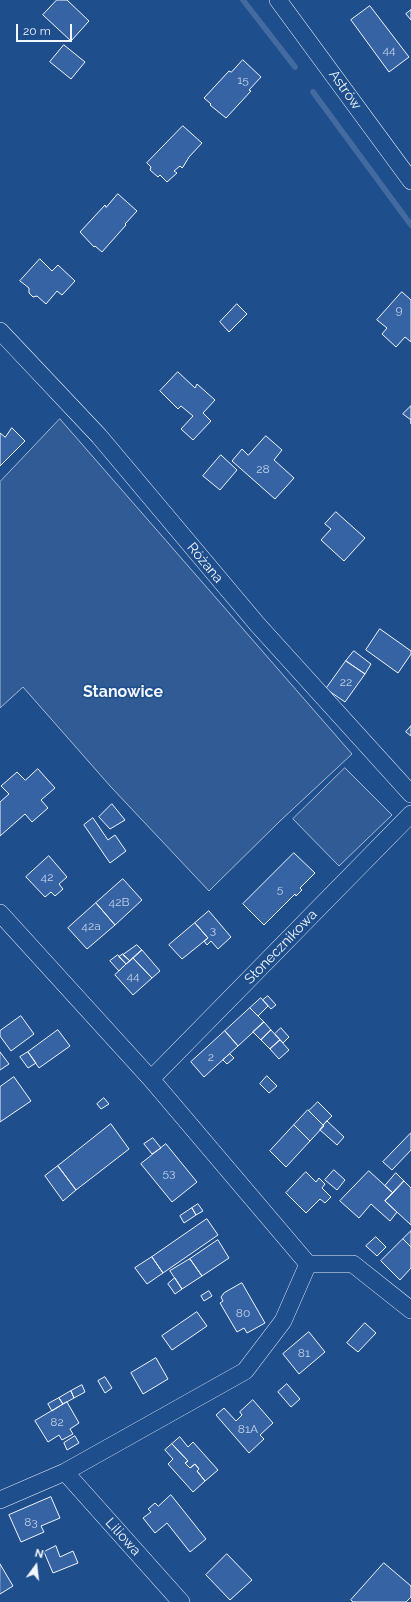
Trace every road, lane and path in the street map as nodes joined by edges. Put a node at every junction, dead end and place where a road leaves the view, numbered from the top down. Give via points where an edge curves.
1 (278, 0) edge
2 (411, 181) edge
3 (0, 331) edge
4 (411, 794) edge
5 (411, 814) edge
6 (0, 913) edge
7 (151, 1079) junction
8 (308, 1264) junction
9 (411, 1310) edge
10 (65, 1472) junction
11 (0, 1500) edge
12 (181, 1602) edge

1 - 2 street, Astrów
3 - 4 street, Różana via 99,436 257,624
5 - 7 street, Słonecznikowa
6 - 7 street
7 - 8 street
8 - 9 street via 354,1264
8 - 10 street via 283,1321 246,1370
10 - 11 street
10 - 12 street, Liliowa

